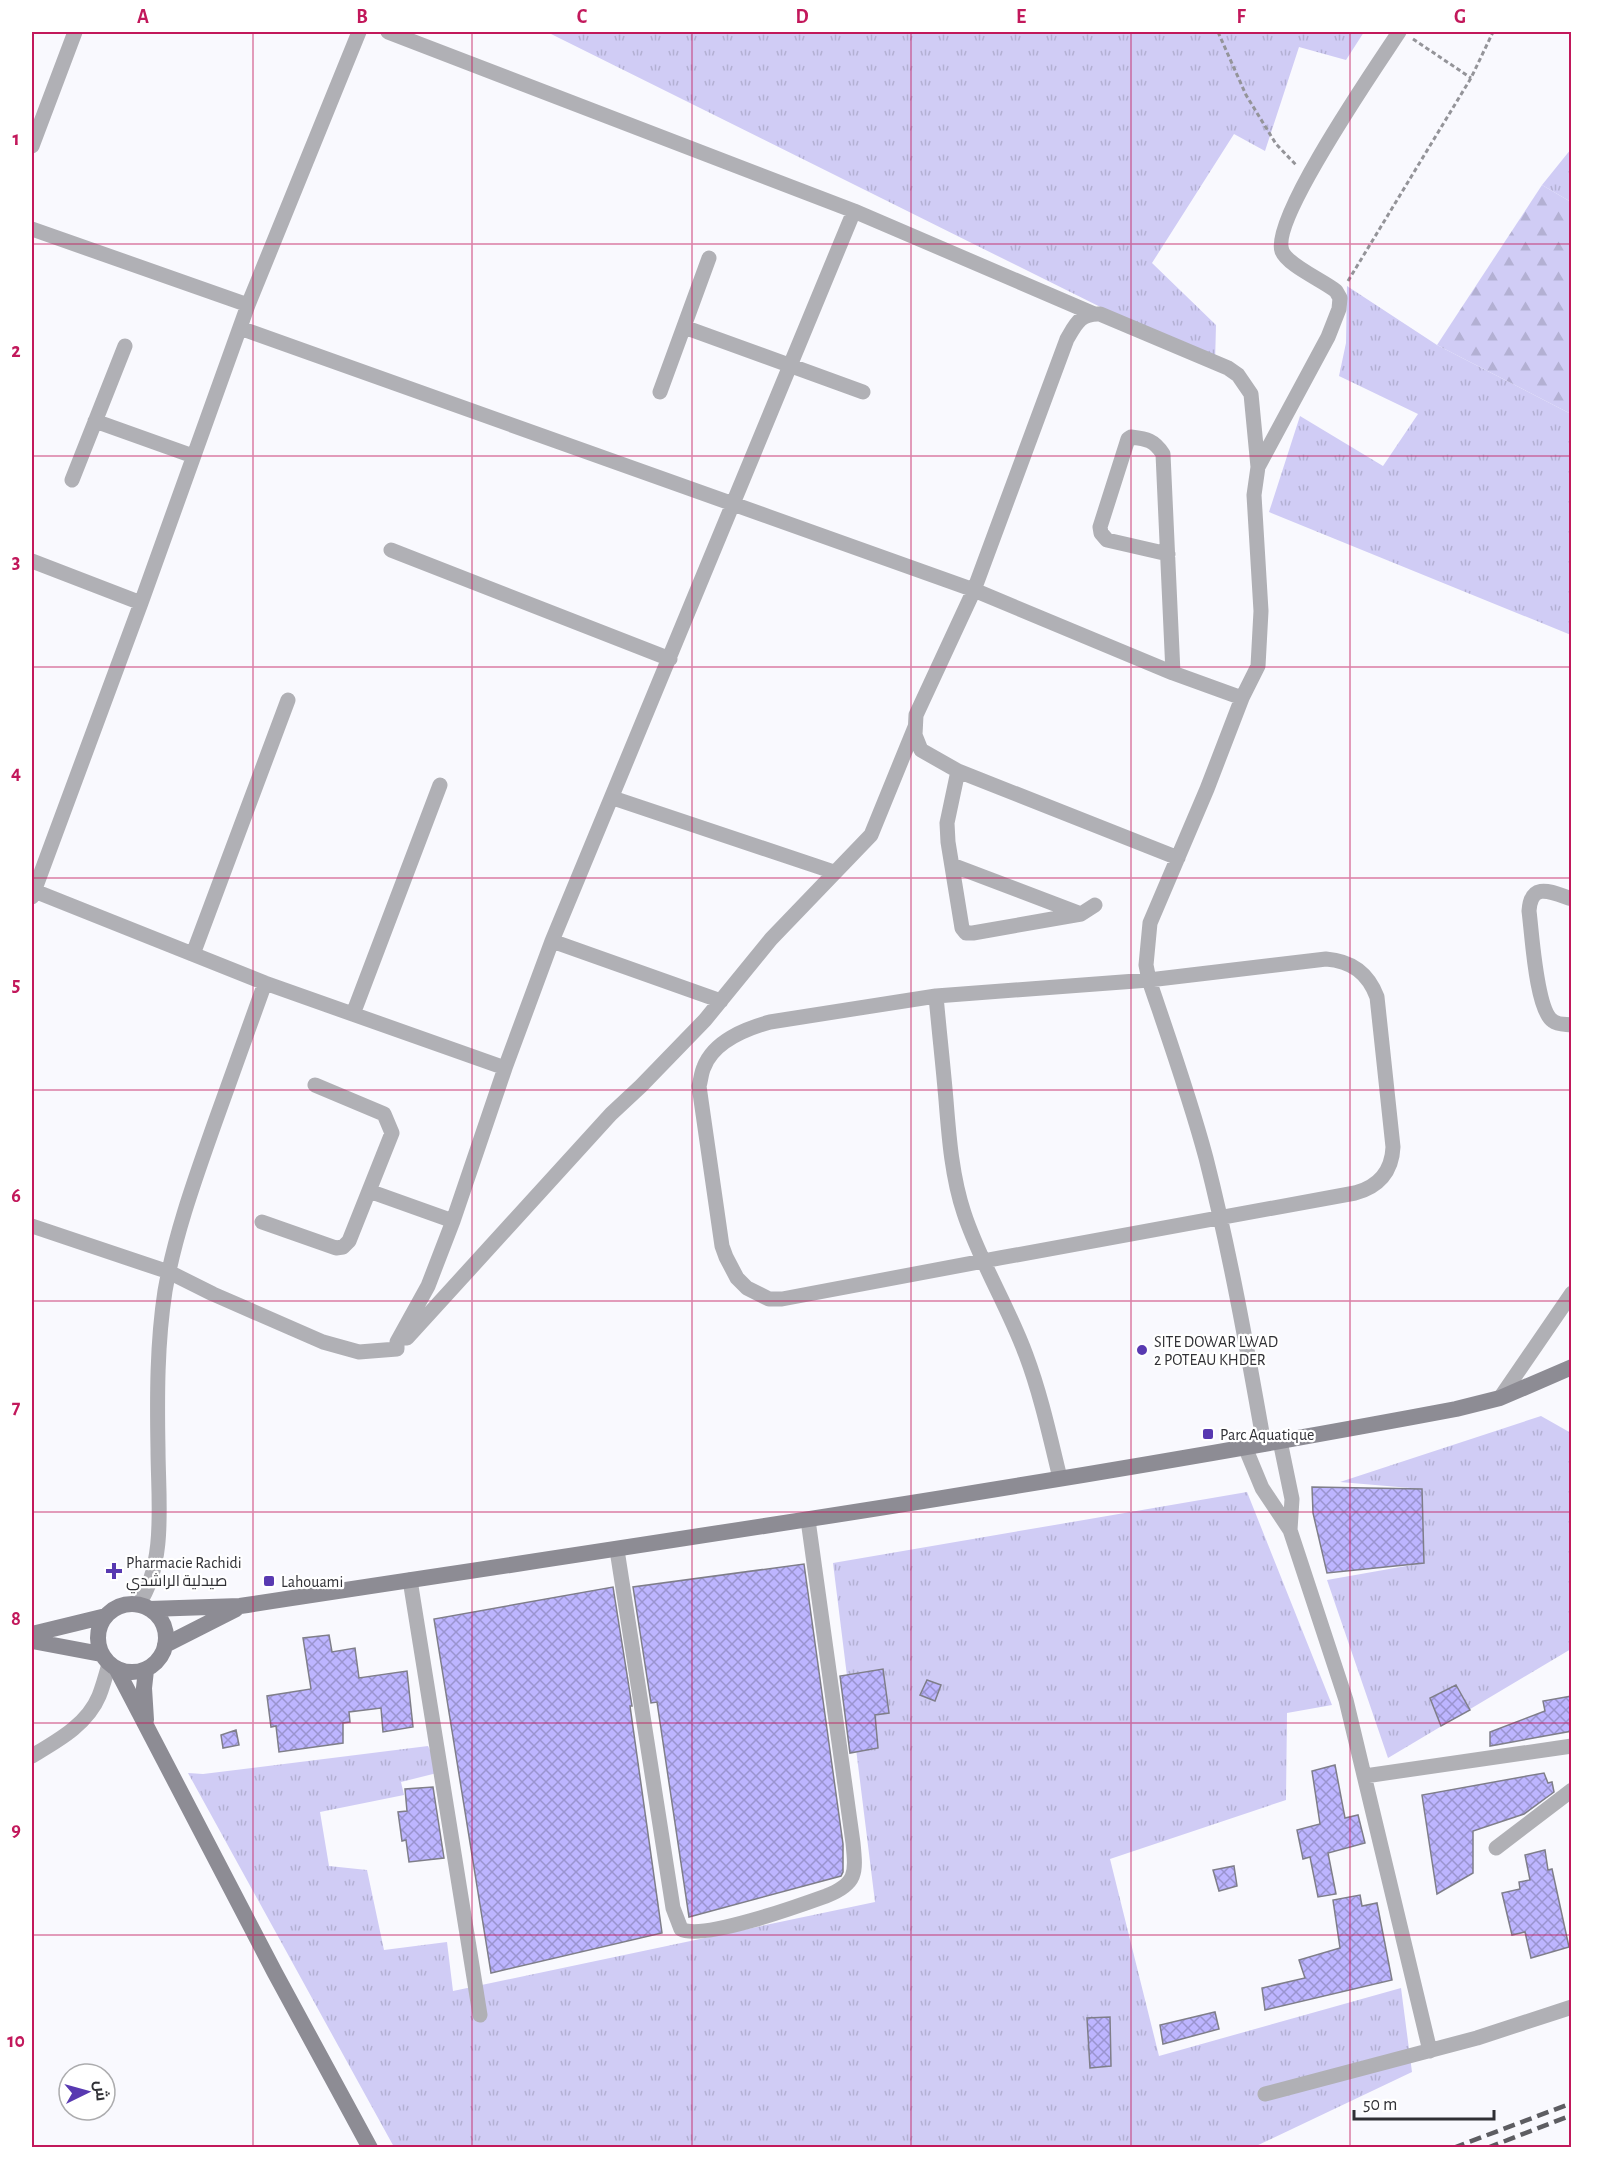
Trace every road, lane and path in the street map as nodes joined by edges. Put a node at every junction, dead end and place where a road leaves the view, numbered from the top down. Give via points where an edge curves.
1 (75, 32) edge
2 (359, 32) edge
3 (388, 32) edge
4 (1218, 32) edge
5 (1493, 32) edge
6 (1404, 34) edge
7 (1471, 78) junction
8 (32, 146) edge
9 (1308, 177) junction
10 (854, 211) junction
11 (32, 229) edge
12 (709, 258) dead end
13 (1340, 298) junction
14 (248, 305) junction
15 (1095, 314) junction
16 (684, 327) junction
17 (240, 328) junction
18 (125, 346) dead end
19 (790, 366) junction
20 (660, 392) dead end
21 (863, 392) dead end
22 (95, 421) junction
23 (193, 456) junction
24 (1258, 467) junction
25 (72, 480) dead end
26 (733, 506) junction
27 (391, 550) dead end
28 (1167, 555) junction
29 (32, 561) edge
30 (974, 591) junction
31 (141, 603) junction
32 (670, 659) junction
33 (1173, 674) junction
34 (1242, 698) junction
35 (288, 700) dead end
36 (915, 726) junction
37 (958, 771) junction
38 (441, 785) dead end
39 (613, 798) junction
40 (1178, 858) junction
41 (952, 865) junction
42 (834, 872) junction
43 (32, 892) edge
44 (1572, 899) edge
45 (1095, 905) dead end
46 (1081, 914) junction
47 (552, 940) junction
48 (193, 954) junction
49 (1149, 980) junction
50 (265, 983) junction
51 (936, 996) junction
52 (721, 1001) junction
53 (353, 1014) junction
54 (1572, 1025) edge
55 (505, 1068) junction
56 (315, 1085) dead end
57 (369, 1191) junction
58 (1220, 1217) junction
59 (453, 1221) junction
60 (262, 1222) dead end
61 (32, 1226) edge
62 (983, 1261) junction
63 (170, 1272) junction
64 (1572, 1293) edge
65 (397, 1349) junction
66 (1572, 1367) edge
67 (1500, 1398) junction
68 (1272, 1442) junction
69 (1245, 1447) junction
70 (1059, 1478) junction
71 (808, 1520) junction
72 (1290, 1530) junction
73 (617, 1550) junction
74 (410, 1580) junction
75 (240, 1606) junction
76 (144, 1607) junction
77 (106, 1616) junction
78 (32, 1634) edge
79 (32, 1641) edge
80 (165, 1645) junction
81 (109, 1662) junction
82 (146, 1670) junction
83 (148, 1730) junction
84 (1572, 1746) edge
85 (32, 1756) edge
86 (1365, 1776) junction
87 (1572, 1790) edge
88 (1496, 1848) dead end
89 (1572, 2007) edge
90 (480, 2015) dead end
91 (1430, 2051) junction
92 (1266, 2094) dead end
93 (370, 2148) edge

1 - 8 street
2 - 14 street
3 - 10 street
4 - 9 path via 1264,126
5 - 7 path
6 - 7 path
6 - 9 street
7 - 13 path
9 - 13 street via 1286,222 1282,252
10 - 15 street
10 - 19 street
11 - 14 street
12 - 16 street
13 - 24 street via 1328,337
14 - 17 street
15 - 24 street via 1238,375 1251,394
15 - 30 street via 1082,317 1067,339
16 - 19 street
16 - 20 street
17 - 23 street
17 - 26 street
18 - 22 street
19 - 21 street
19 - 26 street
22 - 23 street
22 - 25 street
23 - 31 street
24 - 34 street via 1254,495 1260,644 1258,666
26 - 30 street
26 - 32 street
27 - 32 street
28 - 28 street via 1163,454 1151,441 1131,437 1101,533 1107,540
28 - 33 street
29 - 31 street
30 - 33 street
30 - 36 street via 922,698
31 - 43 street
32 - 39 street
33 - 34 street
34 - 40 street
35 - 48 street
36 - 37 street via 921,750
36 - 42 street via 871,836
37 - 40 street
37 - 41 street via 947,823
38 - 53 street
39 - 42 street
39 - 47 street
40 - 49 street via 1150,923 1146,965
41 - 46 street
41 - 46 street via 966,933
42 - 52 street via 771,939
43 - 48 street
44 - 54 street via 1538,892 1530,900 1529,911 1544,1010 1553,1021
45 - 46 street
47 - 52 street
47 - 55 street
48 - 50 street
49 - 51 street
49 - 58 street via 1205,1155
49 - 58 street via 1326,959 1358,969 1377,997 1393,1147 1385,1174 1372,1187 1355,1193
50 - 53 street
50 - 63 street via 202,1160
51 - 62 street via 953,1166 964,1213
51 - 62 street via 770,1022 750,1027 716,1049 704,1066 699,1086 722,1246 738,1278 769,1299
52 - 65 street via 610,1114
53 - 55 street
55 - 59 street
56 - 57 street via 384,1114 390,1124 392,1133
57 - 59 street
57 - 60 street via 350,1242 343,1247 336,1248
58 - 62 street
58 - 68 street
59 - 65 street via 428,1286 397,1342
61 - 63 street
62 - 70 street via 1027,1356
63 - 65 street via 323,1342 359,1352
63 - 76 street via 159,1346 157,1542
64 - 67 street
66 - 67 main road
67 - 68 main road
68 - 69 main road
68 - 72 street via 1290,1485
69 - 70 main road
69 - 72 street via 1262,1488
70 - 71 main road
71 - 73 main road
71 - 73 street via 855,1874 840,1891 701,1932 681,1929 673,1908
72 - 86 street via 1346,1700
73 - 74 main road
74 - 75 main road
74 - 90 street
75 - 76 main road
75 - 80 main road
76 - 77 main road via 125,1605
76 - 80 main road via 163,1626
77 - 78 main road
77 - 81 main road via 99,1628 98,1642
79 - 81 main road
80 - 82 main road
81 - 82 main road via 133,1672
81 - 83 main road
81 - 85 street via 98,1697 82,1722
82 - 83 main road via 144,1705
83 - 93 main road
84 - 86 street
86 - 91 street
87 - 88 street
89 - 91 street
91 - 92 street

